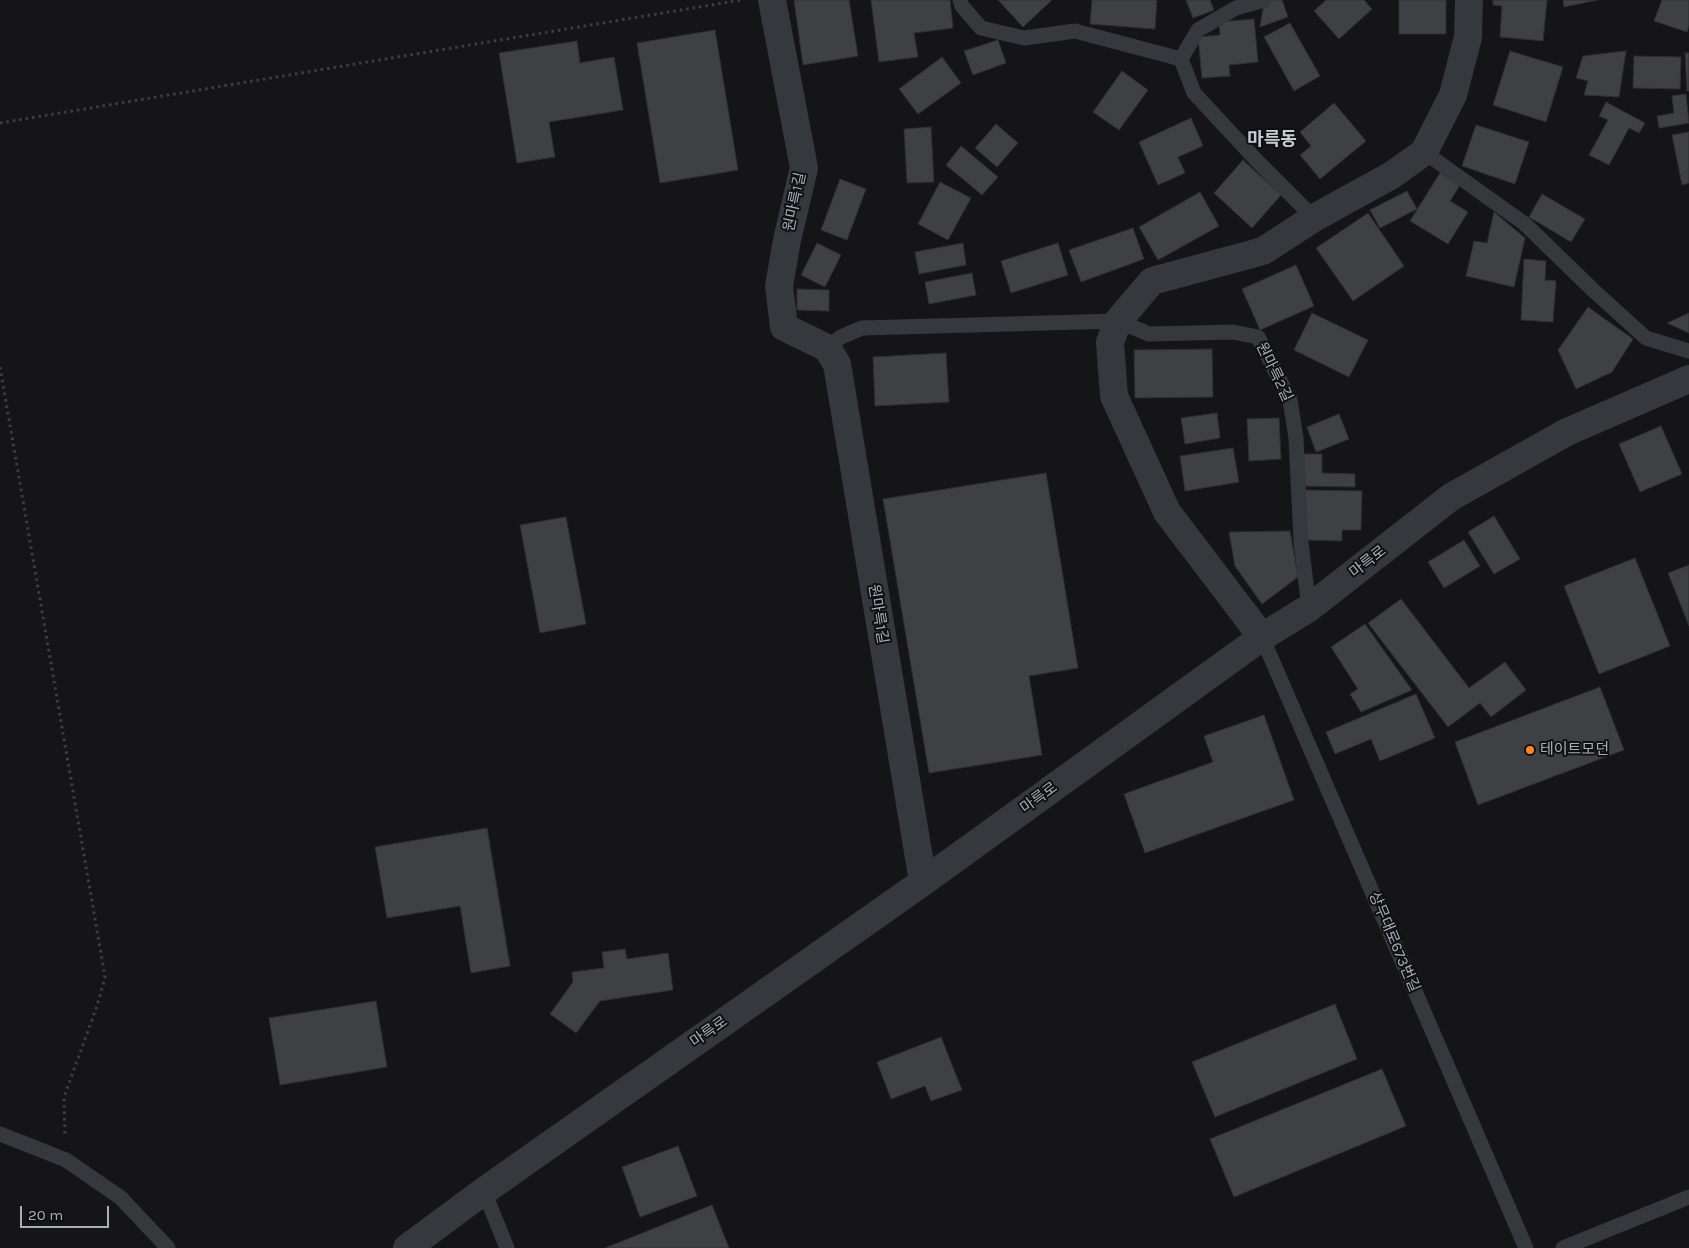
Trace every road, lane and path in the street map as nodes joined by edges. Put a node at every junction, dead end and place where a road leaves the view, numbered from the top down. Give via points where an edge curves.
1 (741, 0) edge
2 (772, 0) edge
3 (960, 0) edge
4 (1264, 0) edge
5 (1469, 0) edge
6 (1181, 59) junction
7 (0, 123) edge
8 (1424, 152) junction
9 (1314, 218) junction
10 (1118, 321) junction
11 (827, 348) junction
12 (1689, 351) edge
13 (0, 368) edge
14 (1689, 379) edge
15 (1309, 608) junction
16 (1262, 637) junction
17 (922, 882) junction
18 (0, 1134) edge
19 (66, 1160) junction
20 (484, 1192) junction
21 (1689, 1197) edge
22 (168, 1248) edge
23 (407, 1248) edge
24 (507, 1248) edge
25 (1526, 1248) edge
26 (1563, 1248) edge

1 - 7 path
2 - 11 street, 원마륵1길 via 804,168 779,286 784,327
3 - 6 lane via 982,28 1024,38 1075,31
4 - 6 lane via 1236,8 1198,30
5 - 8 street via 1468,37 1453,95
6 - 9 lane via 1194,93
8 - 9 street via 1392,175
8 - 12 lane via 1525,224 1646,338
9 - 10 street via 1263,251 1152,280
10 - 11 lane via 862,328 841,337
10 - 15 lane, 원마륵2길 via 1149,334 1233,332 1258,337 1290,400 1296,438 1301,542
10 - 16 street via 1110,342 1114,396 1167,512
11 - 17 street, 원마륵1길 via 837,364
13 - 19 path via 105,977 98,1006 64,1097
14 - 15 street, 마륵로 via 1567,432 1451,497
15 - 16 street, 마륵로
16 - 17 street, 마륵로
16 - 25 lane, 상무대로673번길
17 - 20 street, 마륵로
18 - 19 lane
19 - 22 lane via 122,1198
20 - 23 street, 마륵로
20 - 24 lane
21 - 26 lane

